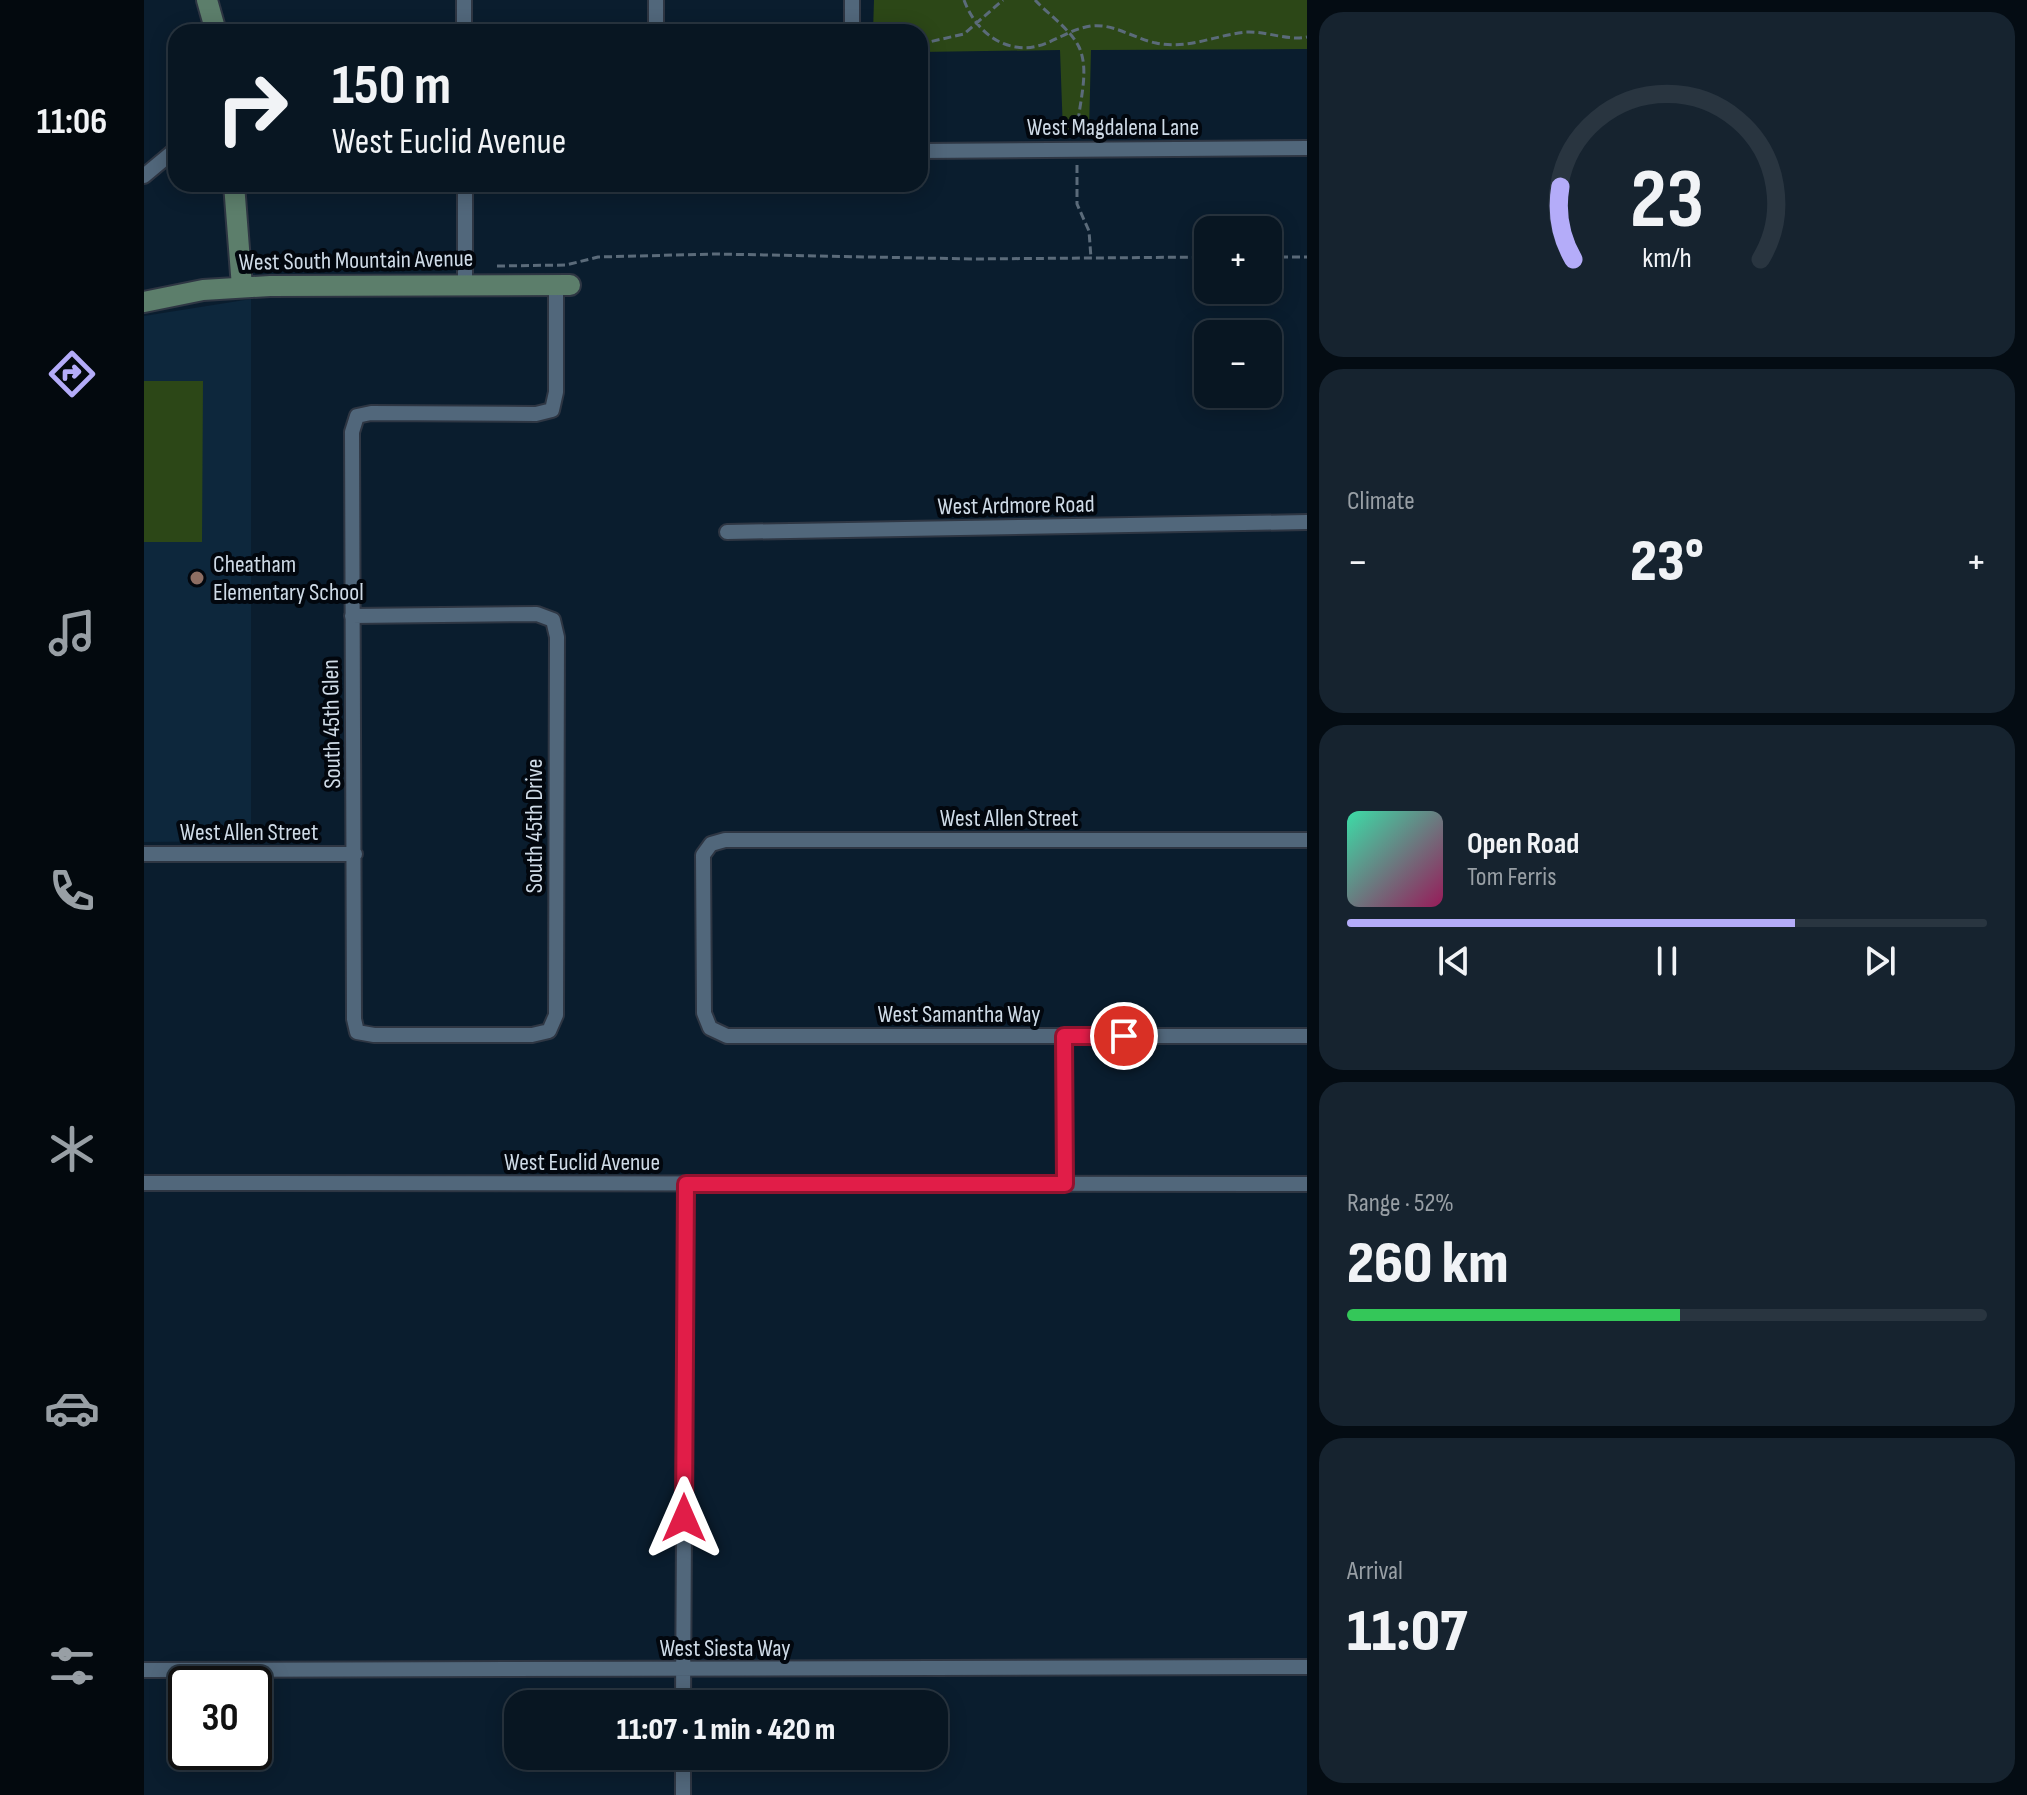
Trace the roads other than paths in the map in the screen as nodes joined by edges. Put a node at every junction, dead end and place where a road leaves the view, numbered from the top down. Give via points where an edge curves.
1 (207, 0) edge
2 (464, 0) edge
3 (656, 0) edge
4 (852, 0) edge
5 (214, 24) edge
6 (464, 24) edge
7 (656, 24) edge
8 (852, 24) edge
9 (1307, 148) edge
10 (928, 151) edge
11 (168, 156) edge
12 (144, 176) edge
13 (235, 192) edge
14 (465, 192) edge
15 (563, 284) joint
16 (465, 285) junction
17 (242, 287) junction
18 (144, 302) edge
19 (1307, 522) edge
20 (727, 532) dead end
21 (352, 616) junction
22 (1307, 840) edge
23 (144, 854) edge
24 (355, 854) junction
25 (710, 1028) joint
26 (357, 1032) joint
27 (1064, 1036) junction
28 (1307, 1036) edge
29 (144, 1183) edge
30 (686, 1184) junction
31 (1065, 1184) junction
32 (1307, 1184) edge
33 (1307, 1667) edge
34 (144, 1670) edge
35 (684, 1670) junction
36 (683, 1690) edge
37 (683, 1770) edge
38 (683, 1795) edge

1 - 5 street
2 - 6 street
3 - 7 street
4 - 8 street
9 - 10 street, West Magdalena Lane
11 - 12 street
13 - 17 street
14 - 16 street
15 - 16 street, West South Mountain Avenue
15 - 21 street, South 45th Glen via 552,410 357,416 352,432
16 - 17 street, West South Mountain Avenue
17 - 18 street, West South Mountain Avenue
19 - 20 street, West Ardmore Road
21 - 24 street, South 45th Glen
21 - 26 street, South 45th Drive via 537,614 553,620 557,637 556,1015 549,1031
22 - 25 street, West Allen Street via 711,844 703,855 704,1013
23 - 24 street, West Allen Street
24 - 26 street, South 45th Glen
25 - 27 street, West Samantha Way via 727,1036
27 - 28 street, West Samantha Way
27 - 31 street
29 - 30 street, West Euclid Avenue
30 - 31 street, West Euclid Avenue
30 - 35 street
31 - 32 street, West Euclid Avenue
33 - 35 street, West Siesta Way
34 - 35 street, West Siesta Way
35 - 36 street
37 - 38 street

